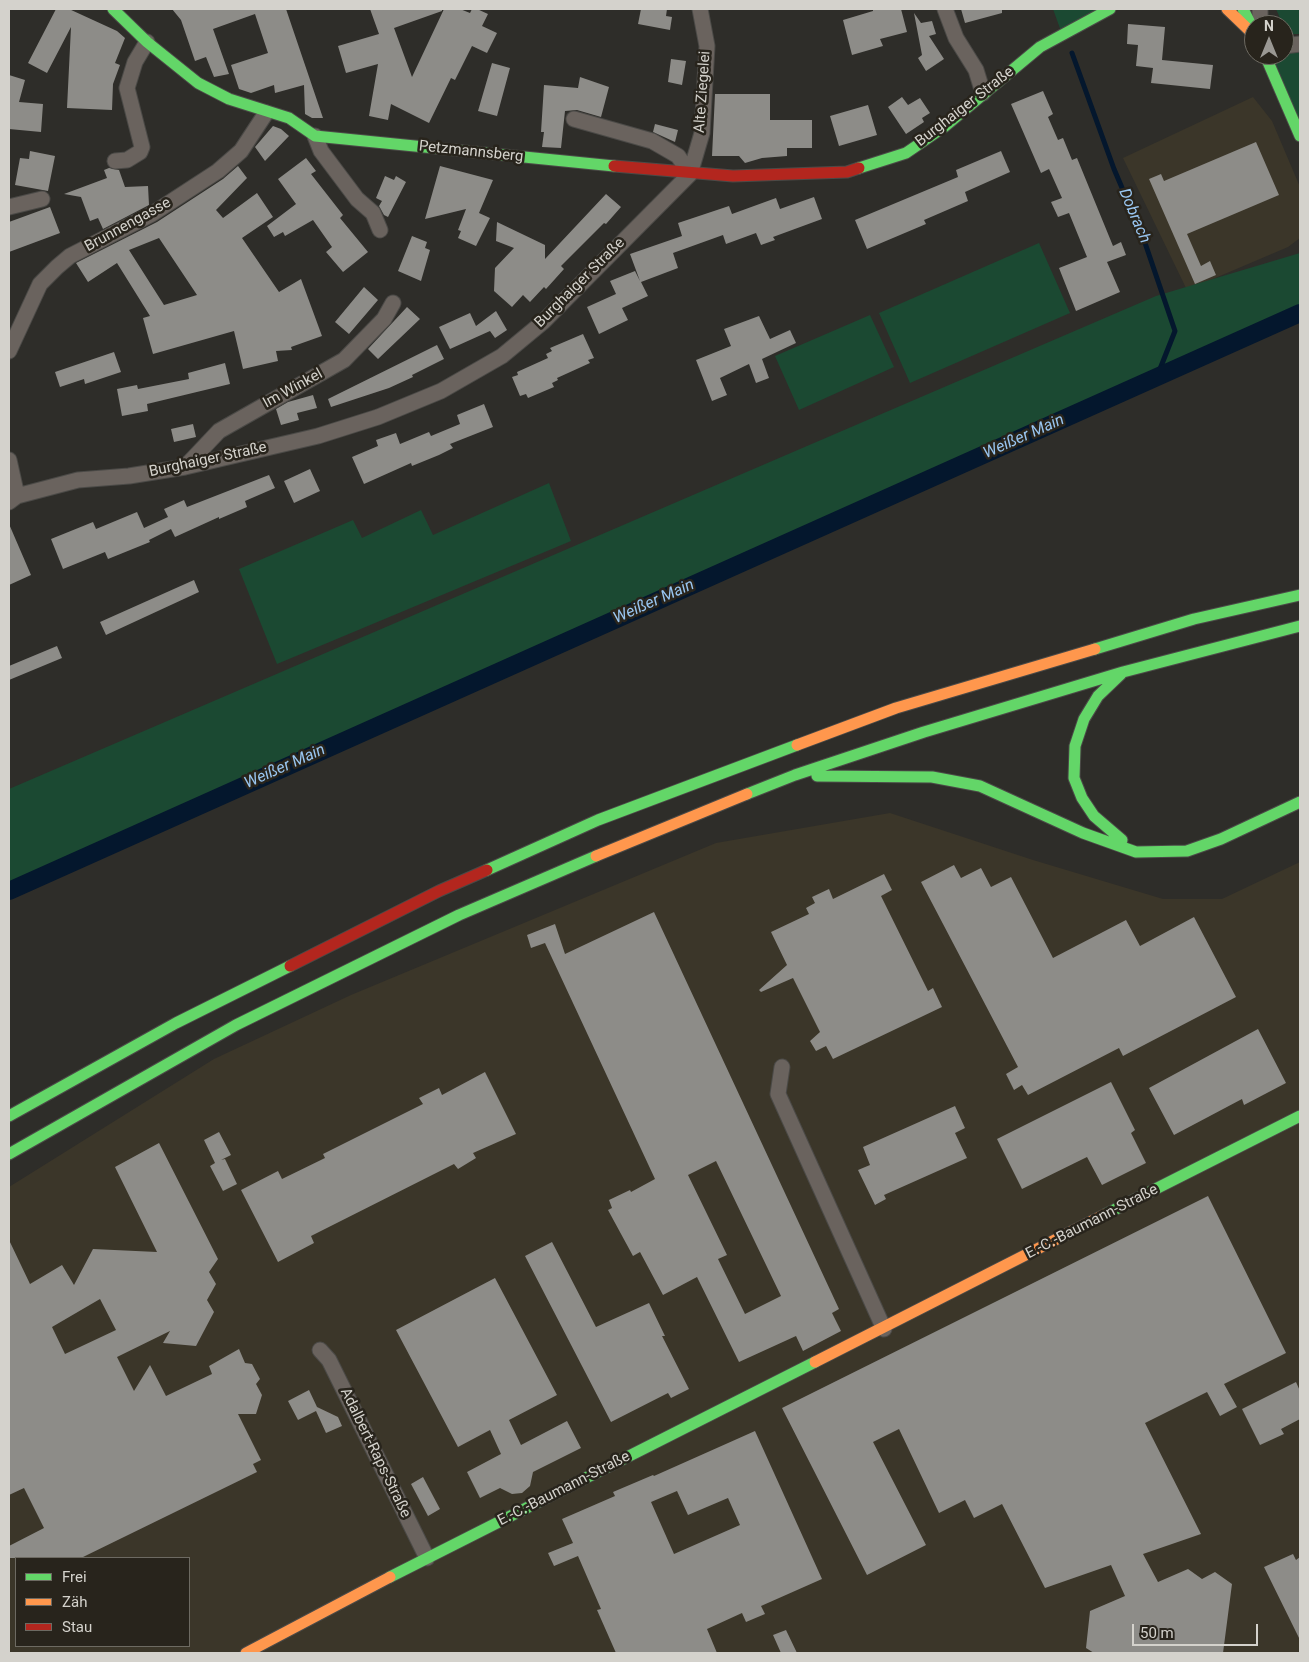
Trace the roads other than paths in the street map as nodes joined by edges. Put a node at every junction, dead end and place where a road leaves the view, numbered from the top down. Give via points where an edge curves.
1 (113, 9) edge
2 (700, 9) edge
3 (945, 9) edge
4 (1110, 9) edge
5 (1227, 9) edge
6 (1244, 24) edge
7 (147, 42) junction
8 (1269, 65) edge
9 (983, 93) junction
10 (266, 112) junction
11 (574, 119) dead end
12 (315, 136) junction
13 (1300, 136) edge
14 (115, 161) dead end
15 (690, 174) junction
16 (42, 200) dead end
17 (9, 207) edge
18 (380, 230) dead end
19 (393, 303) dead end
20 (9, 351) edge
21 (9, 460) edge
22 (185, 467) junction
23 (13, 499) edge
24 (1300, 595) edge
25 (1300, 626) edge
26 (1122, 672) junction
27 (795, 775) junction
28 (1300, 802) edge
29 (1136, 852) junction
30 (782, 1066) dead end
31 (9, 1116) edge
32 (1300, 1116) edge
33 (9, 1154) edge
34 (884, 1329) junction
35 (320, 1350) dead end
36 (428, 1558) junction
37 (246, 1653) edge

1 - 7 main road, Petzmannsberg
2 - 15 street, Alte Ziegelei via 707,46 703,123
3 - 9 street via 956,38 976,70
4 - 9 main road, Burghaiger Straße via 1040,47
5 - 6 main road
7 - 10 main road, Petzmannsberg via 198,83 228,99
7 - 14 street via 135,62 127,88 142,147 140,152 126,160
8 - 13 main road
9 - 15 main road, Burghaiger Straße via 944,128 906,153 847,172 733,176
10 - 12 main road, Petzmannsberg via 289,118
10 - 20 street, Brunnengasse via 241,151 218,171 152,214 70,256 57,267 40,284
11 - 15 street via 652,141 678,156
12 - 15 main road, Petzmannsberg
12 - 18 street via 321,151 357,199 373,213
15 - 22 street, Burghaiger Straße via 543,322 502,356 441,391 378,417 318,436
16 - 17 street
19 - 22 street, Im Winkel via 384,319 344,360 220,431
21 - 23 street
22 - 23 street, Burghaiger Straße via 78,480
24 - 31 main road via 1194,619 896,708 598,820 439,891 176,1023
25 - 26 main road
26 - 27 main road
26 - 29 main road via 1098,696 1084,719 1075,746 1074,778 1094,816
27 - 29 main road via 932,777 980,786 1083,833
27 - 33 main road via 632,840 459,915 236,1025
28 - 29 main road via 1221,839 1187,851
30 - 34 street via 778,1094
32 - 34 main road, E.-C.-Baumann-Straße
34 - 36 main road, E.-C.-Baumann-Straße
35 - 36 street, Adalbert-Raps-Straße via 329,1360
36 - 37 main road, E.-C.-Baumann-Straße

